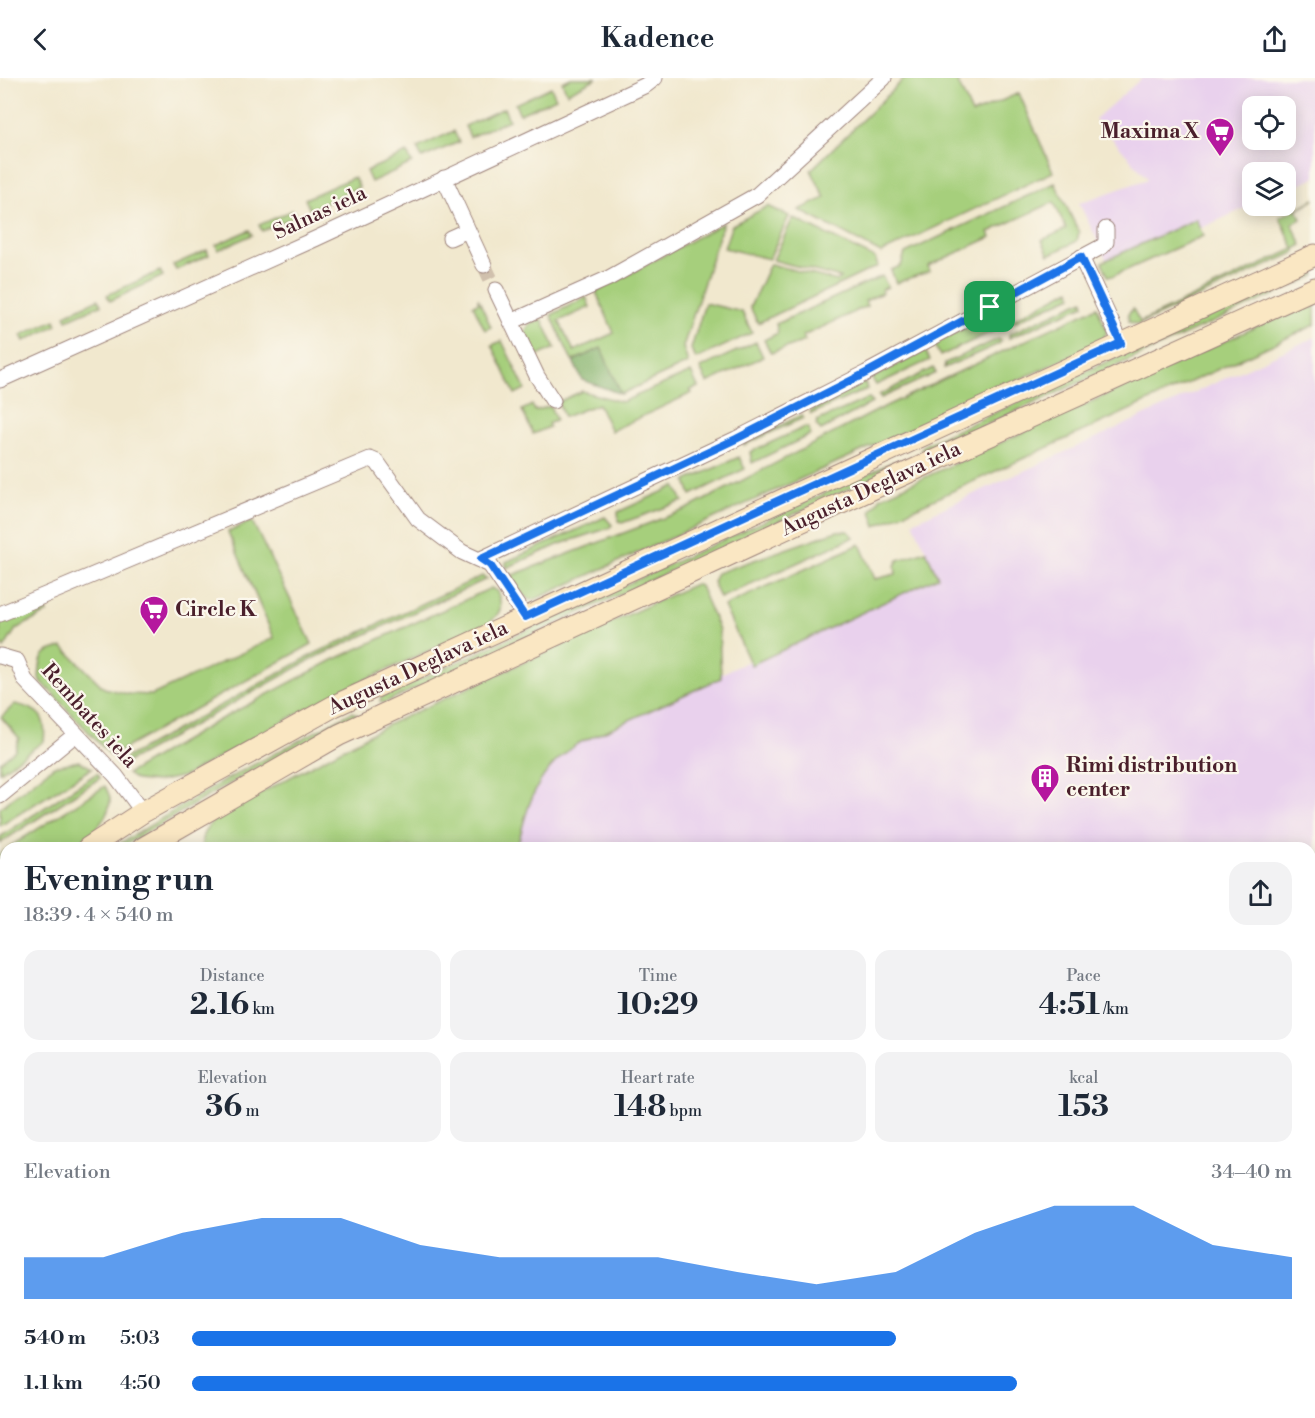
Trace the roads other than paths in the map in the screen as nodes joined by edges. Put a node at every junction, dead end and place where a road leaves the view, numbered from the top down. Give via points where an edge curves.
1 (655, 78) edge
2 (884, 78) edge
3 (444, 178) junction
4 (1106, 229) dead end
5 (468, 230) junction
6 (450, 238) dead end
7 (1315, 255) edge
8 (1081, 257) junction
9 (484, 265) tunnel mouth
10 (1315, 288) edge
11 (496, 290) tunnel mouth
12 (511, 322) junction
13 (1121, 343) junction
14 (0, 380) edge
15 (553, 401) dead end
16 (481, 559) junction
17 (0, 614) edge
18 (525, 617) junction
19 (0, 656) edge
20 (360, 694) junction
21 (372, 719) junction
22 (76, 735) junction
23 (0, 796) edge
24 (143, 812) junction
25 (171, 841) edge
26 (97, 842) edge

1 - 3 street, Salnas iela
2 - 12 street via 757,195 609,278
3 - 5 street
3 - 14 street, Salnas iela
4 - 8 street via 1103,246
5 - 6 street
5 - 9 street
7 - 13 main road, Augusta Deglava iela
8 - 13 street
8 - 16 street via 746,434
10 - 21 main road, Augusta Deglava iela
11 - 12 street
12 - 15 street
13 - 18 main road, Augusta Deglava iela
16 - 17 street via 462,552 418,519 377,462 370,459
16 - 18 street via 490,565
18 - 20 main road, Augusta Deglava iela
19 - 22 street, Rembates iela via 17,661 25,680
20 - 21 main road
20 - 24 main road, Augusta Deglava iela
21 - 25 main road, Augusta Deglava iela via 339,735
22 - 23 street
22 - 24 street, Rembates iela via 116,776
24 - 26 main road, Augusta Deglava iela

